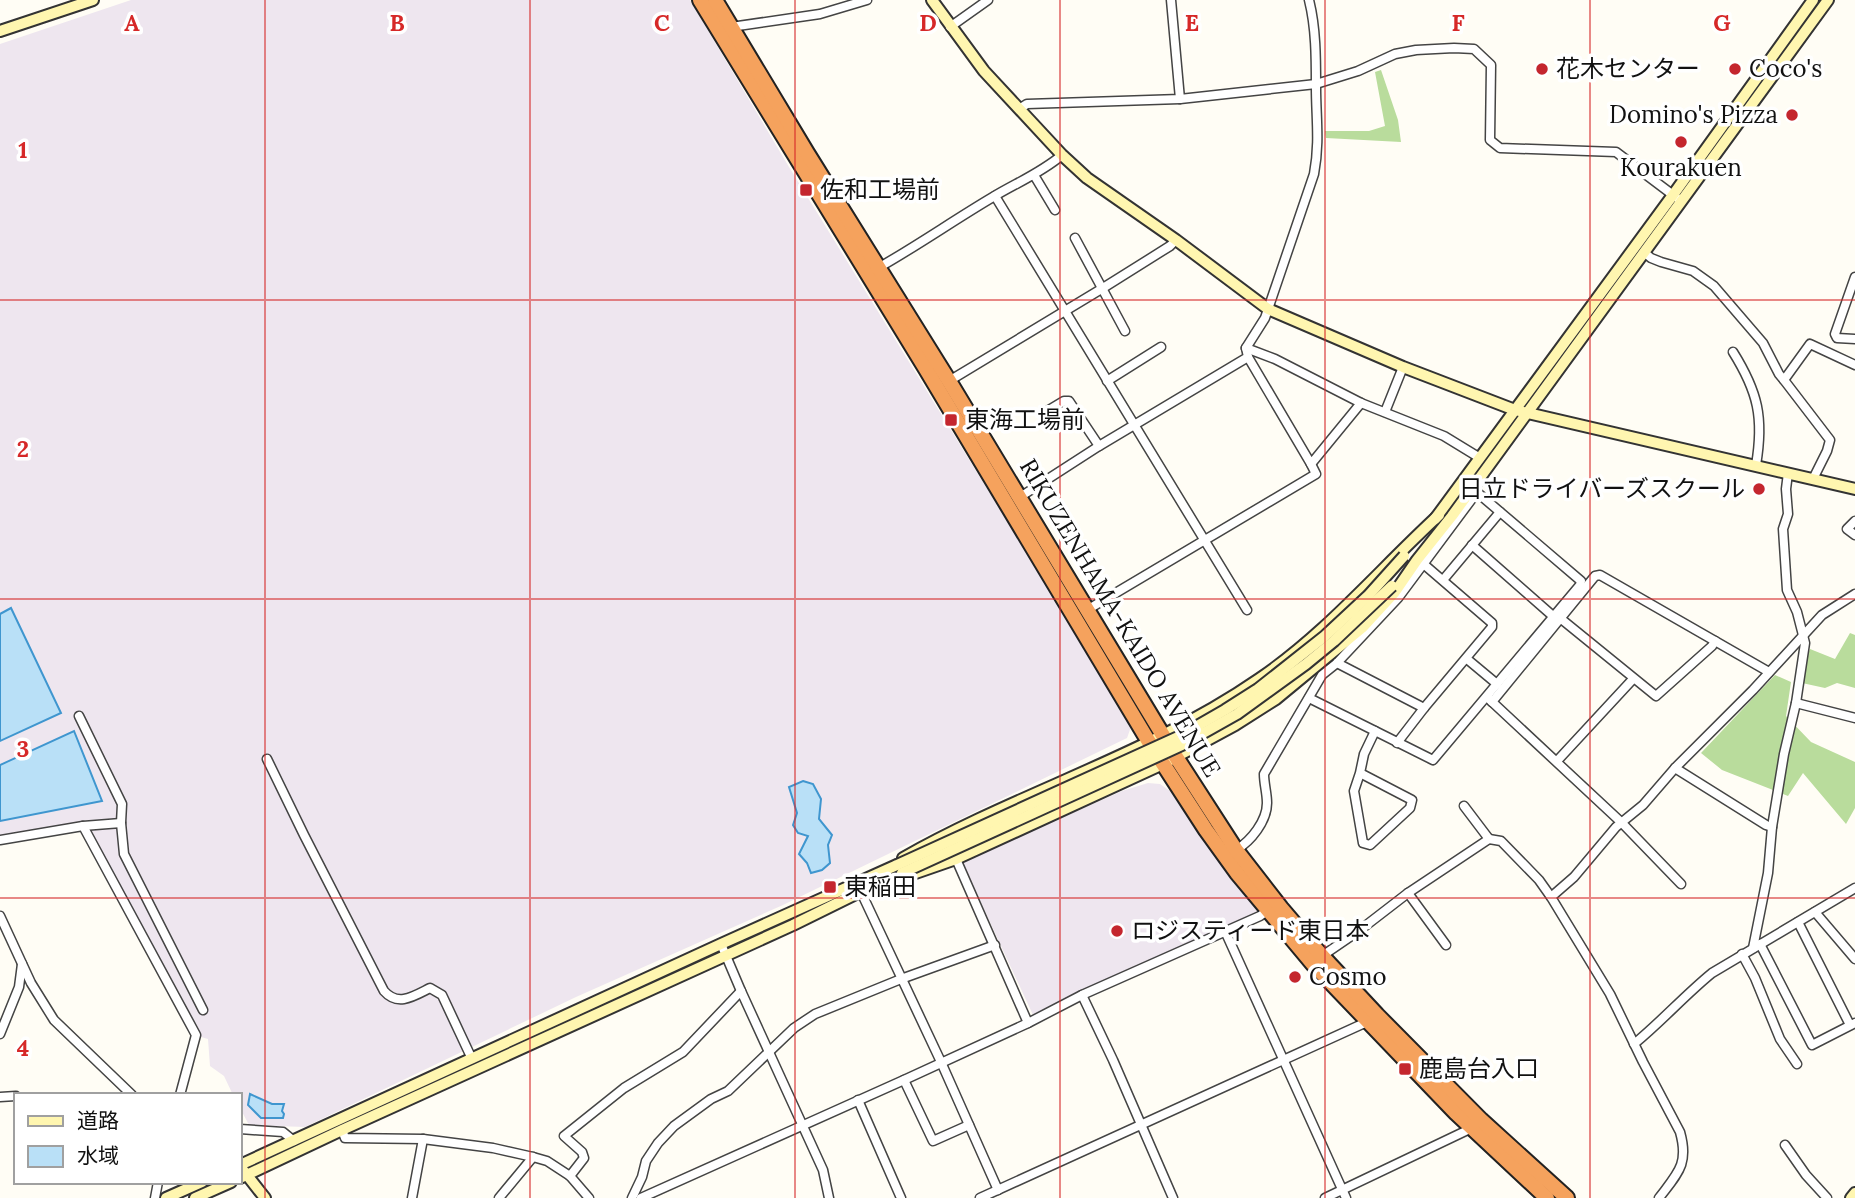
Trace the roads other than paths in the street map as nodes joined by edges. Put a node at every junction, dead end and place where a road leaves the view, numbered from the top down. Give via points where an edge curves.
1 (93, 0) edge
2 (700, 0) edge
3 (715, 0) edge
4 (867, 0) edge
5 (932, 0) edge
6 (988, 0) edge
7 (1171, 0) edge
8 (1309, 0) edge
9 (1813, 0) edge
10 (1828, 0) edge
11 (731, 27) junction
12 (950, 27) junction
13 (0, 31) edge
14 (1316, 84) junction
15 (1180, 99) junction
16 (1019, 109) junction
17 (1062, 155) junction
18 (1034, 175) junction
19 (995, 196) junction
20 (1678, 198) junction
21 (1055, 210) dead end
22 (1075, 238) dead end
23 (1176, 240) junction
24 (1645, 253) junction
25 (878, 268) junction
26 (1855, 277) edge
27 (1103, 288) junction
28 (1268, 309) junction
29 (1064, 312) junction
30 (1125, 331) dead end
31 (1855, 339) edge
32 (1161, 347) dead end
33 (1733, 352) dead end
34 (1247, 353) junction
35 (1855, 365) edge
36 (1403, 367) junction
37 (1784, 380) junction
38 (949, 381) junction
39 (1107, 381) junction
40 (1360, 403) junction
41 (1515, 410) junction
42 (1385, 412) junction
43 (1528, 412) junction
44 (1044, 413) dead end
45 (1134, 426) junction
46 (1099, 446) junction
47 (1480, 458) junction
48 (1311, 464) junction
49 (1756, 465) junction
50 (1788, 473) junction
51 (1813, 479) junction
52 (1855, 489) edge
53 (1474, 490) junction
54 (1020, 497) junction
55 (1500, 512) junction
56 (1439, 515) junction
57 (1855, 520) edge
58 (1855, 535) edge
59 (1204, 540) junction
60 (1472, 545) junction
61 (1420, 562) junction
62 (1443, 580) junction
63 (1855, 594) edge
64 (1087, 610) junction
65 (1247, 610) dead end
66 (1557, 617) junction
67 (1804, 634) junction
68 (1715, 641) junction
69 (1467, 659) junction
70 (1337, 663) junction
71 (1769, 672) junction
72 (1633, 679) junction
73 (1497, 684) junction
74 (1309, 698) junction
75 (1489, 699) junction
76 (1796, 703) junction
77 (1424, 708) junction
78 (79, 716) dead end
79 (1855, 718) edge
80 (1375, 732) junction
81 (1163, 735) junction
82 (1149, 742) junction
83 (1397, 743) junction
84 (1176, 757) junction
85 (267, 759) dead end
86 (1557, 761) junction
87 (1163, 764) junction
88 (1675, 768) junction
89 (1360, 774) junction
90 (1464, 806) dead end
91 (121, 823) junction
92 (1622, 823) junction
93 (83, 826) junction
94 (1772, 827) junction
95 (1489, 839) junction
96 (0, 840) edge
97 (1236, 850) junction
98 (956, 859) junction
99 (899, 869) junction
100 (1681, 884) dead end
101 (1855, 887) edge
102 (858, 888) junction
103 (1408, 893) junction
104 (1551, 897) junction
105 (1272, 907) junction
106 (1815, 912) junction
107 (0, 916) edge
108 (1798, 922) junction
109 (1225, 931) junction
110 (721, 944) junction
111 (995, 945) junction
112 (1446, 945) dead end
113 (1757, 946) junction
114 (1742, 954) junction
115 (726, 955) junction
116 (1322, 956) junction
117 (1855, 959) edge
118 (22, 964) junction
119 (901, 979) junction
120 (741, 991) junction
121 (1082, 995) junction
122 (203, 1010) dead end
123 (1373, 1019) junction
124 (1028, 1023) junction
125 (1852, 1024) edge
126 (0, 1034) edge
127 (1634, 1044) junction
128 (769, 1051) junction
129 (472, 1059) junction
130 (1284, 1060) junction
131 (941, 1062) junction
132 (1797, 1064) dead end
133 (904, 1080) junction
134 (130, 1093) edge
135 (181, 1093) edge
136 (858, 1100) junction
137 (1141, 1124) junction
138 (1477, 1124) junction
139 (802, 1125) junction
140 (969, 1125) junction
141 (242, 1129) edge
142 (342, 1130) junction
143 (423, 1139) junction
144 (294, 1141) junction
145 (1785, 1145) dead end
146 (533, 1157) junction
147 (242, 1171) edge
148 (570, 1176) junction
149 (198, 1184) edge
150 (226, 1184) edge
151 (998, 1190) junction
152 (1855, 1193) edge
153 (1344, 1194) edge
154 (166, 1198) edge
155 (195, 1198) edge
156 (265, 1198) edge
157 (412, 1198) edge
158 (499, 1198) edge
159 (589, 1198) edge
160 (632, 1198) edge
161 (641, 1198) edge
162 (829, 1198) edge
163 (901, 1198) edge
164 (980, 1198) edge
165 (1173, 1198) edge
166 (1325, 1198) edge
167 (1548, 1198) edge
168 (1567, 1198) edge
169 (1659, 1198) edge
170 (1827, 1198) edge
171 (1851, 1198) edge

1 - 13 street
2 - 82 highway, RIKUZENHAMA-KAIDO AVENUE
3 - 11 highway, RIKUZENHAMA-KAIDO AVENUE
4 - 11 street via 820,14
5 - 12 street
6 - 12 street
7 - 15 street
8 - 14 street
9 - 20 street
10 - 20 street
11 - 25 highway, RIKUZENHAMA-KAIDO AVENUE
12 - 16 street
14 - 15 street
14 - 20 street via 1395,54 1474,49 1491,65 1490,140 1500,148 1616,152
14 - 28 street via 1314,174
15 - 16 street via 1027,104
16 - 17 street
17 - 18 street
17 - 23 street
18 - 19 street
18 - 21 street
19 - 25 street
19 - 29 street
20 - 24 street
20 - 41 street
22 - 27 street
23 - 27 street
23 - 28 street
24 - 37 street via 1693,271 1714,286 1763,343
24 - 43 street
25 - 38 highway, RIKUZENHAMA-KAIDO AVENUE
26 - 31 street via 1835,334
27 - 29 street
27 - 30 street
28 - 34 street
28 - 36 street
29 - 38 street
29 - 39 street
32 - 39 street
33 - 49 street via 1759,408
34 - 40 street via 1275,359
34 - 45 street
34 - 48 street
35 - 37 street via 1810,344
36 - 41 street
36 - 42 street
37 - 51 street via 1830,440
38 - 54 highway, RIKUZENHAMA-KAIDO AVENUE
39 - 45 street
40 - 42 street
40 - 48 street
41 - 43 street
41 - 47 street
42 - 47 street via 1444,436
43 - 49 street
43 - 53 street
44 - 46 street via 1069,401
45 - 46 street
45 - 59 street
46 - 54 street
47 - 56 street
48 - 59 street via 1316,474
49 - 50 street
50 - 51 street
50 - 67 street via 1788,514 1783,529 1787,590
51 - 52 street
53 - 55 street
53 - 61 street
54 - 64 highway, RIKUZENHAMA-KAIDO AVENUE
55 - 60 street
55 - 66 street via 1581,581
56 - 81 street via 1294,653 1258,680
56 - 99 street, bridge via 1368,596 1258,689 1178,737
57 - 58 street via 1847,529
59 - 64 street
59 - 65 street
60 - 62 street
60 - 66 street
61 - 62 street
61 - 70 street via 1398,598
61 - 84 street via 1362,628 1315,668 1276,699
61 - 99 street, bridge via 1334,641 1237,714 1182,745
62 - 69 street via 1492,623
63 - 67 street via 1822,615
64 - 81 highway, RIKUZENHAMA-KAIDO AVENUE
66 - 68 street via 1600,575
66 - 72 street
66 - 73 street
66 - 75 street
67 - 71 street
67 - 76 street
68 - 71 street
68 - 72 street via 1656,696
69 - 73 street
69 - 77 street
70 - 74 street via 1322,675
70 - 77 street
71 - 88 street
72 - 86 street
73 - 75 street
74 - 80 street
74 - 97 street via 1264,774 1267,804 1260,825
75 - 83 street via 1433,760
75 - 86 street
76 - 79 street
76 - 94 street
77 - 83 street
78 - 91 street via 122,804
80 - 83 street
80 - 89 street
81 - 82 street
81 - 84 highway, RIKUZENHAMA-KAIDO AVENUE
82 - 87 highway, RIKUZENHAMA-KAIDO AVENUE
82 - 102 street via 921,847
84 - 87 street
84 - 97 highway, RIKUZENHAMA-KAIDO AVENUE
85 - 129 street via 384,991 401,1000 430,988 437,990
86 - 92 street
87 - 98 street
87 - 105 highway, RIKUZENHAMA-KAIDO AVENUE via 1237,873
88 - 92 street
88 - 94 street
89 - 89 street via 1354,791 1363,843 1370,845 1410,808 1412,800
90 - 95 street
91 - 93 street
91 - 122 street via 124,854
92 - 100 street
92 - 104 street
93 - 96 street
93 - 135 street via 196,1035
94 - 113 street
95 - 103 street
95 - 104 street via 1501,841
97 - 105 highway, RIKUZENHAMA-KAIDO AVENUE
98 - 102 street
98 - 111 street
99 - 102 street
101 - 106 street
102 - 110 street
102 - 115 street via 793,925
102 - 119 street
103 - 112 street
103 - 116 street
104 - 127 street via 1610,994
105 - 109 street
105 - 116 highway, RIKUZENHAMA-KAIDO AVENUE
105 - 123 highway, RIKUZENHAMA-KAIDO AVENUE via 1313,964
106 - 108 street
106 - 117 street
107 - 118 street
108 - 113 street
108 - 125 street
109 - 121 street
109 - 130 street
110 - 115 street
110 - 129 street
111 - 119 street
111 - 124 street
113 - 114 street
113 - 125 street via 1812,1045
114 - 127 street via 1693,988
114 - 132 street via 1780,1039
115 - 120 street
115 - 142 street
116 - 123 highway, RIKUZENHAMA-KAIDO AVENUE
118 - 126 street via 19,988
118 - 134 street via 54,1020
119 - 128 street via 815,1014
119 - 131 street
120 - 128 street
120 - 148 street via 683,1052 624,1088 564,1136 584,1158
121 - 124 street
121 - 137 street
123 - 130 street
123 - 138 highway, RIKUZENHAMA-KAIDO AVENUE
124 - 131 street
127 - 169 street via 1683,1143 1684,1161
128 - 139 street
128 - 160 street via 728,1091 674,1126 658,1143
129 - 144 street
130 - 137 street
130 - 153 street
131 - 133 street
131 - 140 street
133 - 136 street
133 - 140 street via 933,1141
136 - 139 street
136 - 163 street
137 - 151 street
137 - 165 street
138 - 153 street
138 - 167 highway, RIKUZENHAMA-KAIDO AVENUE
138 - 168 highway, RIKUZENHAMA-KAIDO AVENUE
139 - 161 street
139 - 162 street via 823,1170
140 - 151 street
141 - 144 street via 283,1132
142 - 143 street via 345,1138
142 - 147 street
143 - 146 street
143 - 157 street
144 - 147 street
145 - 170 street
146 - 148 street
146 - 158 street
147 - 156 street
148 - 159 street
149 - 154 street
150 - 155 street
151 - 164 street
152 - 171 street
153 - 166 street

